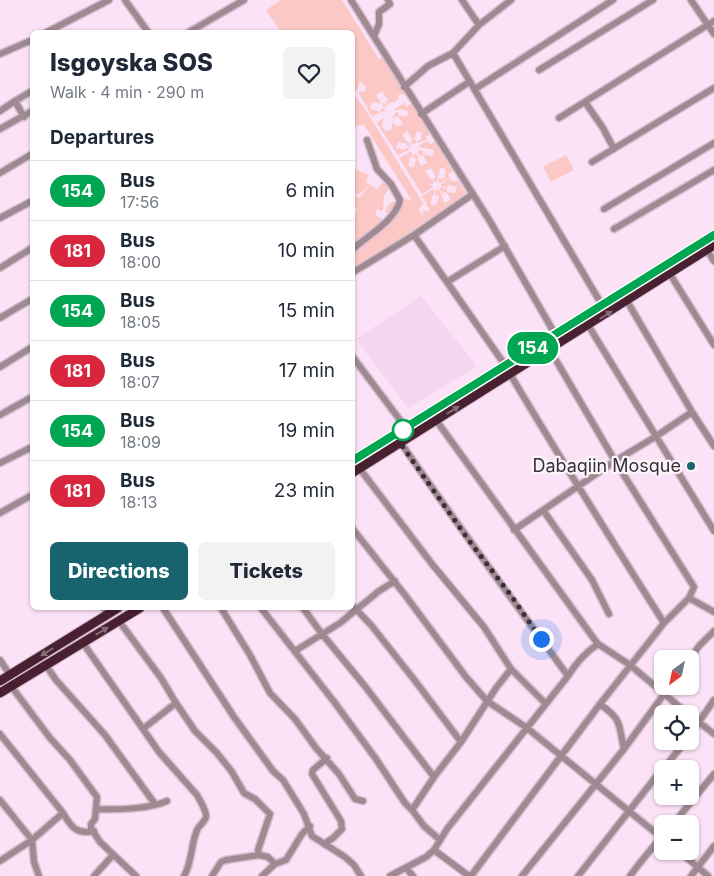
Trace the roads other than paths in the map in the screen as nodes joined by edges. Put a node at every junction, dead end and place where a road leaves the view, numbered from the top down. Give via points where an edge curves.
1 (109, 0) edge
2 (125, 0) edge
3 (244, 0) edge
4 (351, 0) edge
5 (398, 0) edge
6 (462, 0) edge
7 (511, 0) edge
8 (613, 0) edge
9 (653, 0) edge
10 (691, 0) edge
11 (389, 2) edge
12 (711, 23) edge
13 (479, 26) junction
14 (51, 30) edge
15 (147, 30) edge
16 (192, 30) edge
17 (714, 34) edge
18 (374, 36) junction
19 (30, 41) edge
20 (453, 53) junction
21 (0, 54) edge
22 (539, 70) dead end
23 (469, 82) junction
24 (404, 87) junction
25 (714, 88) edge
26 (475, 89) junction
27 (30, 92) edge
28 (16, 102) junction
29 (585, 102) junction
30 (0, 112) edge
31 (30, 112) edge
32 (421, 114) junction
33 (24, 117) junction
34 (559, 118) dead end
35 (1, 126) edge
36 (368, 140) dead end
37 (714, 143) edge
38 (614, 149) junction
39 (30, 155) edge
40 (592, 162) dead end
41 (714, 170) edge
42 (0, 173) edge
43 (473, 194) junction
44 (30, 201) edge
45 (604, 209) dead end
46 (0, 218) edge
47 (614, 229) dead end
48 (414, 235) junction
49 (714, 235) edge
50 (505, 246) junction
51 (355, 247) edge
52 (711, 248) edge
53 (30, 249) edge
54 (714, 261) edge
55 (0, 268) edge
56 (355, 271) edge
57 (670, 274) junction
58 (447, 282) junction
59 (30, 300) edge
60 (627, 302) junction
61 (602, 305) junction
62 (0, 318) edge
63 (588, 325) junction
64 (555, 334) junction
65 (714, 345) edge
66 (30, 348) edge
67 (550, 350) junction
68 (355, 360) edge
69 (505, 365) junction
70 (0, 367) edge
71 (510, 374) junction
72 (30, 398) edge
73 (692, 412) junction
74 (0, 414) edge
75 (436, 420) junction
76 (406, 428) junction
77 (412, 436) junction
78 (655, 437) junction
79 (712, 438) edge
80 (400, 443) junction
81 (714, 446) edge
82 (30, 448) edge
83 (355, 459) edge
84 (615, 461) junction
85 (0, 463) edge
86 (356, 471) edge
87 (577, 486) junction
88 (30, 496) edge
89 (543, 510) junction
90 (0, 513) edge
91 (514, 530) junction
92 (714, 531) edge
93 (355, 532) edge
94 (394, 581) junction
95 (689, 598) junction
96 (355, 606) edge
97 (355, 608) edge
98 (137, 610) edge
99 (164, 610) edge
100 (222, 610) edge
101 (263, 610) edge
102 (304, 610) edge
103 (351, 610) edge
104 (106, 611) edge
105 (714, 612) edge
106 (609, 614) dead end
107 (118, 621) junction
108 (664, 623) junction
109 (714, 632) edge
110 (322, 634) junction
111 (82, 643) junction
112 (598, 644) junction
113 (295, 650) junction
114 (697, 650) edge
115 (0, 660) edge
116 (45, 664) junction
117 (630, 665) junction
118 (511, 669) junction
119 (10, 675) junction
120 (568, 676) junction
121 (0, 681) edge
122 (654, 685) edge
123 (11, 686) junction
124 (0, 693) edge
125 (663, 695) edge
126 (665, 695) edge
127 (714, 700) edge
128 (487, 701) junction
129 (176, 703) junction
130 (545, 703) junction
131 (600, 704) junction
132 (677, 705) edge
133 (699, 721) edge
134 (699, 723) edge
135 (144, 728) junction
136 (527, 728) junction
137 (0, 734) edge
138 (714, 734) edge
139 (462, 742) junction
140 (624, 749) junction
141 (679, 750) edge
142 (560, 755) junction
143 (327, 758) junction
144 (670, 760) edge
145 (714, 774) edge
146 (434, 777) junction
147 (654, 780) edge
148 (595, 783) junction
149 (0, 800) edge
150 (167, 800) dead end
151 (363, 800) dead end
152 (155, 804) junction
153 (96, 809) junction
154 (412, 810) junction
155 (630, 811) junction
156 (63, 812) junction
157 (680, 815) edge
158 (310, 826) junction
159 (654, 830) edge
160 (94, 831) junction
161 (32, 840) junction
162 (440, 840) junction
163 (324, 844) junction
164 (654, 846) edge
165 (714, 846) edge
166 (434, 850) junction
167 (113, 855) junction
168 (259, 855) junction
169 (690, 860) edge
170 (0, 861) edge
171 (275, 864) junction
172 (698, 867) junction
173 (406, 868) junction
174 (40, 876) edge
175 (94, 876) edge
176 (136, 876) edge
177 (184, 876) edge
178 (212, 876) edge
179 (262, 876) edge
180 (361, 876) edge
181 (390, 876) edge
182 (413, 876) edge
183 (470, 876) edge
184 (522, 876) edge
185 (578, 876) edge
186 (630, 876) edge
187 (690, 876) edge
188 (708, 876) edge

1 - 14 street
2 - 15 street
3 - 16 street
4 - 18 street
5 - 11 street
6 - 13 street
7 - 13 street
8 - 26 street
9 - 22 street
10 - 12 street
11 - 18 street via 378,12
12 - 17 street
12 - 29 street
13 - 20 street
18 - 24 street
19 - 21 street
20 - 23 street
20 - 24 street via 428,66
23 - 26 street
23 - 32 street
24 - 32 street
25 - 38 street
26 - 61 street
27 - 28 street
28 - 30 street
28 - 33 street
29 - 34 street
29 - 38 street
31 - 33 street
32 - 43 street
33 - 35 street
36 - 51 street via 377,169 400,200 387,222
37 - 45 street
38 - 40 street
39 - 42 street
41 - 47 street
43 - 48 street
43 - 50 street
44 - 46 street
48 - 56 street
48 - 58 street
49 - 61 highway
50 - 58 street
50 - 64 street
52 - 54 street
52 - 57 highway
53 - 55 street
57 - 60 highway
57 - 65 street
58 - 69 street
59 - 62 street
63 -> 60 highway
60 - 73 street
61 - 64 highway
63 - 67 highway
63 - 78 street
64 - 69 highway
66 - 70 street
67 - 71 highway
67 - 84 street
68 - 76 street
69 - 76 highway
75 -> 71 highway
71 - 87 street
72 - 74 street
73 - 78 street
73 - 79 street
75 - 77 highway
75 - 91 street
76 - 77 street
76 - 83 highway
77 - 80 highway
78 - 84 street
78 - 92 street
79 - 81 street
80 - 86 highway
80 - 120 street
82 - 85 street
84 - 87 street
84 - 95 street via 694,587
86 - 118 street via 484,627
87 - 89 street
87 - 108 street
88 - 90 street
89 - 91 street
89 - 106 street via 592,580
91 - 112 street
93 - 94 street
94 - 96 street
94 - 128 street via 466,678
95 - 105 street
95 - 108 street
97 - 139 street
98 - 107 highway
99 - 158 street via 234,717 268,765 283,780
100 - 143 street via 270,693
101 - 113 street
102 - 110 street
103 - 110 street via 340,623
104 -> 119 highway
111 -> 107 highway
107 - 129 street
108 - 117 street
109 - 114 street
110 - 113 street
110 - 146 street
111 - 116 highway
111 - 135 street
112 - 117 street
112 - 120 street via 582,657
113 - 154 street
115 - 119 street
116 - 123 highway
116 - 152 street via 104,735
117 - 122 street
117 - 131 street
118 - 128 street
118 - 130 street
119 - 121 highway
120 - 130 street
123 - 124 highway
123 - 153 street via 97,797
125 - 140 street
126 - 132 street
127 - 133 street
128 - 136 street
128 - 139 street
129 - 135 street
129 - 168 street via 232,772 244,793 270,814
130 - 136 street
131 - 140 street via 617,717
131 - 142 street
134 - 138 street
135 - 177 street via 165,759 197,795 206,815 196,831
136 - 142 street
136 - 162 street
137 - 156 street
139 - 146 street
140 - 148 street
141 - 144 street
142 - 148 street
142 - 183 street
143 - 151 street via 355,799
143 - 163 street via 312,774 338,816 342,829
145 - 157 street
146 - 154 street
147 - 155 street
148 - 155 street
148 - 184 street
149 - 161 street
150 - 152 street
152 - 153 street via 116,810
153 - 160 street via 91,824
154 - 162 street
155 - 159 street
155 - 185 street
156 - 160 street via 79,832
156 - 161 street
158 - 163 street via 312,836
158 - 171 street via 286,860
160 - 167 street
161 - 170 street
161 - 174 street via 34,862
162 - 166 street
163 - 180 street via 345,857
164 - 186 street
165 - 172 street
166 - 173 street
166 - 183 street
167 - 175 street
167 - 176 street
168 - 171 street
168 - 178 street via 221,862
169 - 172 street
171 - 179 street
172 - 187 street
172 - 188 street
173 - 181 street
173 - 182 street

